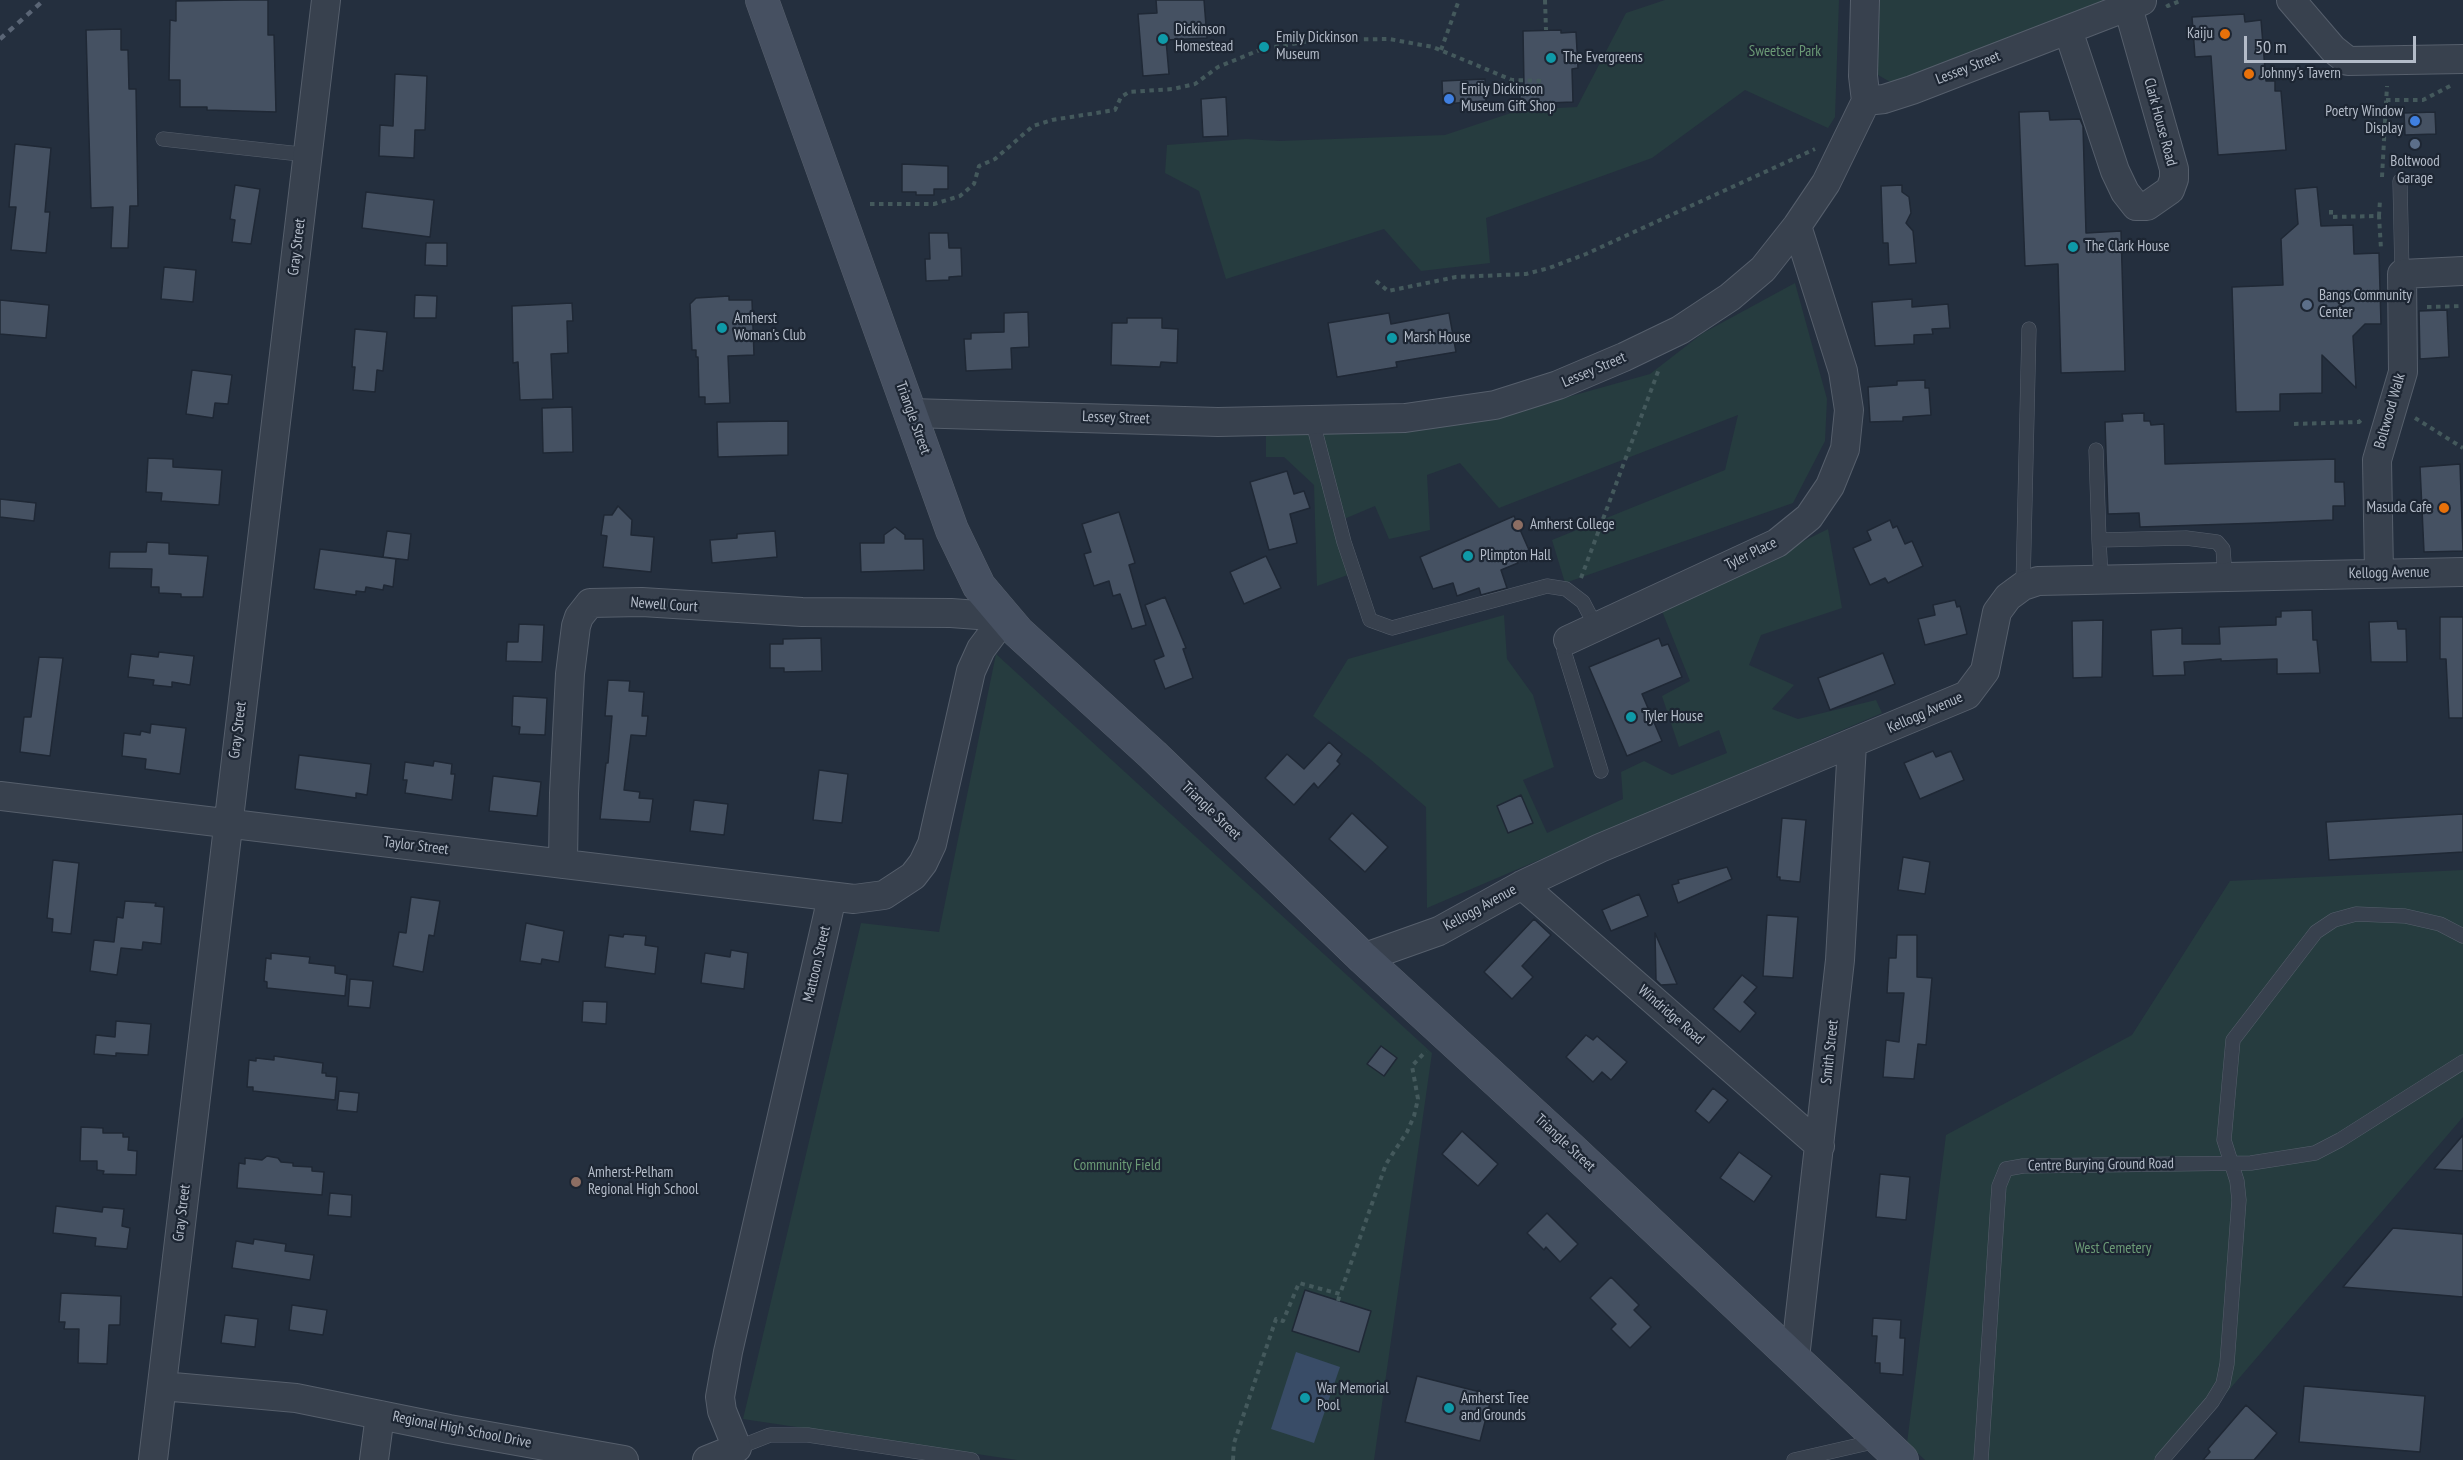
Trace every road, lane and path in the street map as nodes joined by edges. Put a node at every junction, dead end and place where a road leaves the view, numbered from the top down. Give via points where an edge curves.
1 (326, 0) edge
2 (762, 0) edge
3 (1459, 0) edge
4 (1545, 0) edge
5 (1865, 0) edge
6 (2182, 0) edge
7 (2291, 0) edge
8 (2146, 5) edge
9 (1546, 30) dead end
10 (2068, 30) junction
11 (1441, 50) junction
12 (2388, 59) junction
13 (2458, 72) edge
14 (1545, 81) dead end
15 (2386, 100) junction
16 (1866, 101) junction
17 (163, 139) dead end
18 (1824, 145) dead end
19 (309, 155) junction
20 (2381, 181) dead end
21 (2400, 181) dead end
22 (2381, 193) dead end
23 (870, 204) dead end
24 (2331, 210) dead end
25 (2379, 216) junction
26 (1797, 226) junction
27 (2381, 250) dead end
28 (2463, 271) edge
29 (2402, 274) junction
30 (1376, 281) dead end
31 (2029, 329) dead end
32 (1662, 339) junction
33 (2393, 404) junction
34 (911, 413) junction
35 (2365, 414) dead end
36 (1312, 419) junction
37 (2294, 424) dead end
38 (2463, 448) edge
39 (2096, 450) dead end
40 (2099, 540) junction
41 (2463, 572) edge
42 (2379, 573) junction
43 (2225, 576) junction
44 (2101, 579) junction
45 (2023, 586) junction
46 (1575, 596) junction
47 (1005, 617) junction
48 (1596, 627) junction
49 (1568, 640) joint
50 (1852, 744) junction
51 (1601, 771) dead end
52 (0, 796) edge
53 (227, 823) junction
54 (563, 864) junction
55 (1522, 885) junction
56 (832, 897) junction
57 (2463, 936) edge
58 (1363, 958) junction
59 (1432, 1044) dead end
60 (2463, 1062) edge
61 (1820, 1146) junction
62 (2231, 1163) junction
63 (1340, 1294) junction
64 (1338, 1301) dead end
65 (1795, 1359) junction
66 (162, 1386) junction
67 (380, 1415) junction
68 (737, 1448) junction
69 (1891, 1450) edge
70 (153, 1460) edge
71 (374, 1460) edge
72 (624, 1460) edge
73 (707, 1460) edge
74 (972, 1460) edge
75 (1233, 1460) edge
76 (1794, 1460) edge
77 (1981, 1460) edge
78 (2162, 1460) edge

1 - 19 street, Gray Street
2 - 34 main road, Triangle Street
3 - 11 path
4 - 9 path
5 - 16 street
6 - 8 path
7 - 12 street via 2348,62
8 - 10 street, Lessey Street
8 - 10 street, Clark House Road via 2174,169 2170,190 2147,206 2136,206 2115,171
10 - 16 street, Lessey Street via 1912,90
11 - 14 path via 1512,80
11 - 23 path via 1389,39 1317,40 1262,49 1218,67 1195,84 1129,92 1120,98 1115,110 1033,126 995,159 980,166 974,184 960,196 934,204
12 - 13 street
12 - 15 path
13 - 15 path via 2423,100
15 - 20 path
16 - 26 street, Lessey Street via 1826,183
17 - 19 lane
18 - 30 path via 1549,268 1526,274 1456,277 1388,291
19 - 53 street, Gray Street
21 - 29 lane
22 - 25 path
24 - 25 path via 2331,217
25 - 27 path
26 - 32 street, Lessey Street via 1763,269 1738,290
26 - 48 street, Tyler Place via 1843,371 1849,410 1845,448 1830,486 1809,517 1777,543
28 - 29 street
29 - 33 street, Boltwood Walk via 2403,372
31 - 45 lane
32 - 36 street, Lessey Street via 1558,385 1495,405 1405,417
32 - 46 path via 1665,352
33 - 38 path
33 - 42 street, Boltwood Walk via 2376,460
34 - 36 street, Lessey Street via 1218,422
34 - 47 main road, Triangle Street via 952,530 979,586
35 - 37 path via 2359,423
36 - 46 lane via 1344,542 1370,620 1392,628 1547,586 1566,589
39 - 40 lane
40 - 43 lane via 2209,539 2223,549
40 - 44 lane
41 - 42 street, Kellogg Avenue
42 - 43 street, Kellogg Avenue
43 - 44 street, Kellogg Avenue
44 - 45 street, Kellogg Avenue via 2038,581
45 - 50 street, Kellogg Avenue via 1997,612 1984,670 1967,695
46 - 48 lane via 1583,602
47 - 54 street, Newell Court via 590,603 576,626 570,674
47 - 56 street via 981,649 971,671 932,844 923,863 913,876 884,895 854,900
47 - 58 main road, Triangle Street
48 - 49 street, Tyler Place
49 - 51 lane, Tyler Place via 1564,651
50 - 55 street, Kellogg Avenue via 1600,848
50 - 61 street, Smith Street via 1840,960
52 - 53 street, Taylor Street
53 - 54 street, Taylor Street
53 - 66 street, Gray Street
54 - 56 street, Taylor Street
55 - 58 street, Kellogg Avenue via 1439,931
55 - 61 street, Windridge Road
56 - 68 street, Mattoon Street via 728,1352 722,1411
57 - 62 lane via 2440,924 2405,916 2356,914 2334,920 2316,932 2233,1040 2223,1140
58 - 65 main road, Triangle Street
59 - 63 path via 1412,1066 1418,1099 1414,1116 1386,1164
60 - 62 lane, Centre Burying Ground Road via 2315,1153
61 - 65 street, Smith Street
62 - 77 lane, Centre Burying Ground Road via 2006,1169 1999,1186
62 - 78 lane via 2239,1200 2223,1384
63 - 64 path
63 - 75 path via 1299,1283 1283,1321 1276,1319 1234,1443
65 - 69 main road, Triangle Street
66 - 67 street via 296,1398
66 - 70 street, Gray Street
67 - 71 street, Regional High School Drive
67 - 72 street, Regional High School Drive
68 - 73 street
68 - 74 lane via 770,1435 808,1435
69 - 76 lane

